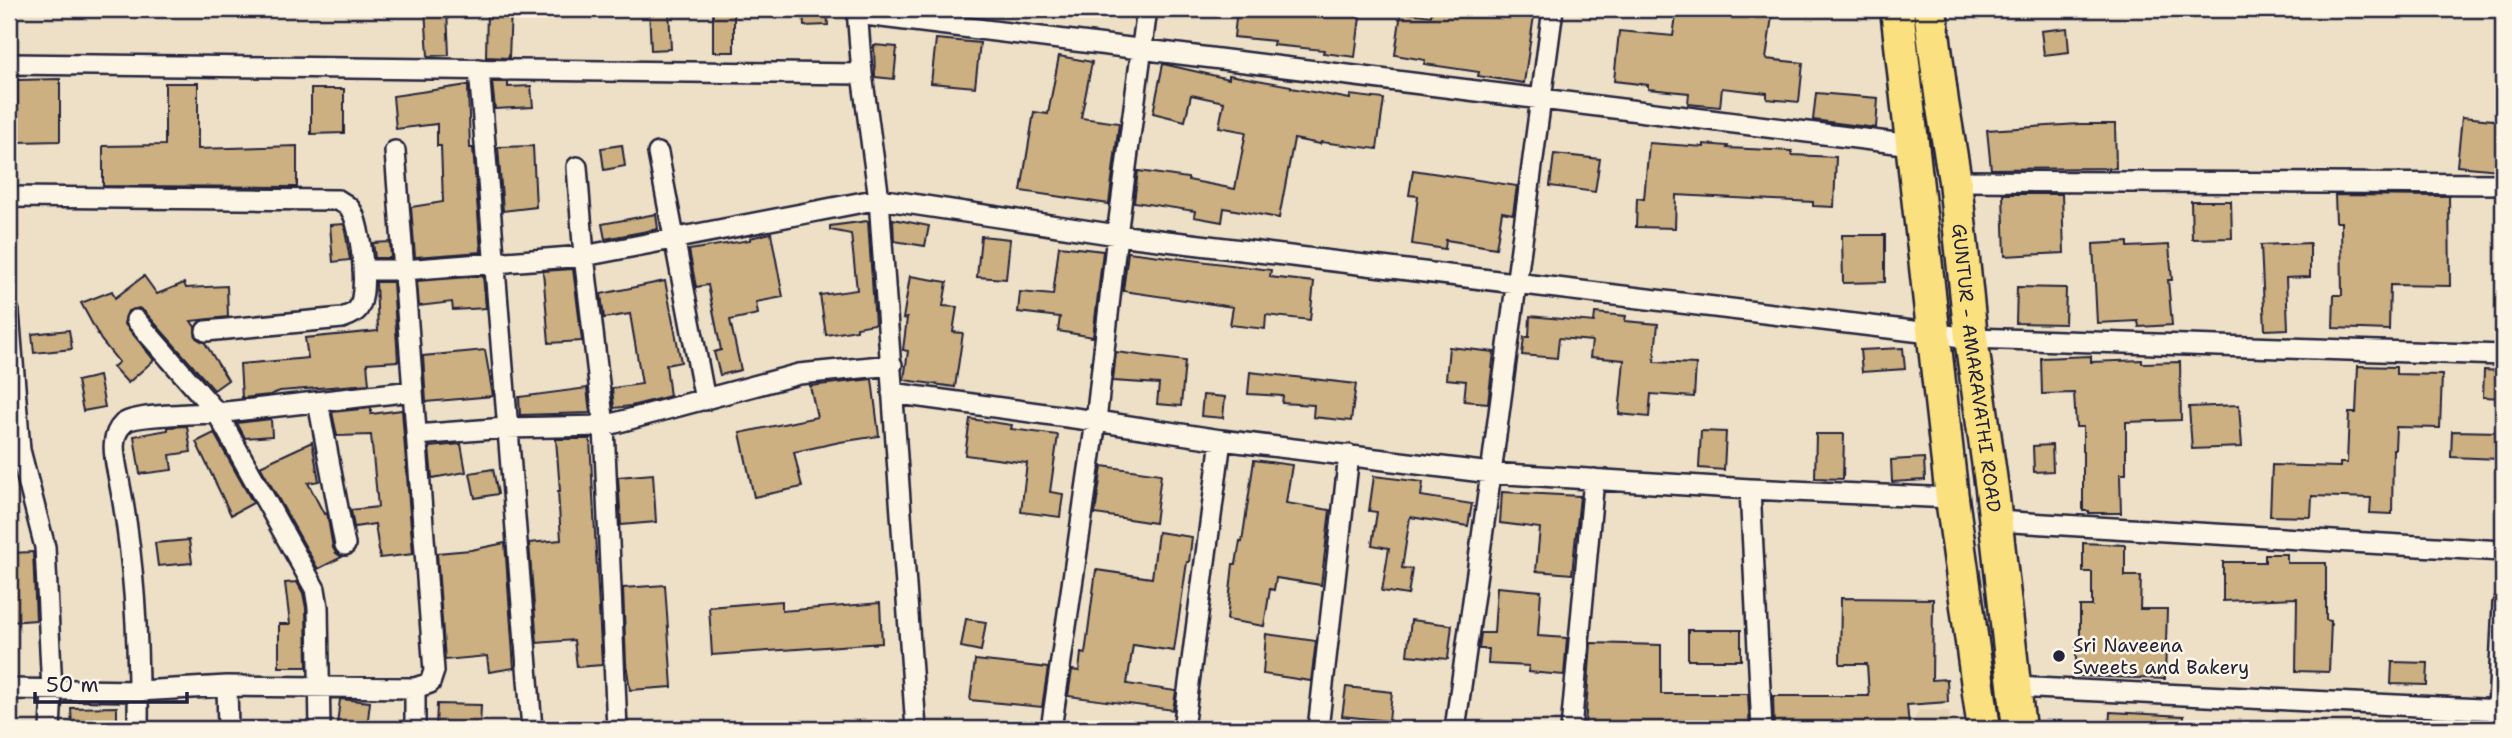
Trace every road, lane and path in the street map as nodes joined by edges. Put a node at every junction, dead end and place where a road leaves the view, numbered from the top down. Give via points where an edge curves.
1 (1147, 9) edge
2 (1553, 9) edge
3 (1897, 9) edge
4 (1930, 9) edge
5 (857, 11) edge
6 (1142, 48) junction
7 (9, 64) edge
8 (479, 69) junction
9 (862, 74) junction
10 (1542, 99) junction
11 (1912, 145) junction
12 (395, 151) dead end
13 (658, 153) dead end
14 (577, 167) dead end
15 (1955, 181) junction
16 (2503, 184) edge
17 (9, 197) edge
18 (879, 199) junction
19 (1116, 234) junction
20 (673, 239) junction
21 (584, 256) junction
22 (494, 262) junction
23 (363, 270) junction
24 (404, 270) junction
25 (1517, 284) junction
26 (9, 312) edge
27 (136, 320) dead end
28 (206, 331) dead end
29 (1933, 333) junction
30 (1971, 338) junction
31 (2503, 355) edge
32 (891, 365) junction
33 (413, 391) junction
34 (892, 393) junction
35 (705, 400) junction
36 (318, 402) junction
37 (217, 413) junction
38 (1096, 421) junction
39 (604, 426) junction
40 (506, 428) junction
41 (416, 435) junction
42 (1221, 440) junction
43 (1349, 455) junction
44 (1492, 473) junction
45 (1594, 479) junction
46 (1750, 489) junction
47 (1952, 499) junction
48 (1996, 521) junction
49 (345, 545) dead end
50 (2503, 551) edge
51 (2503, 604) edge
52 (227, 687) junction
53 (319, 687) junction
54 (2013, 687) junction
55 (415, 688) junction
56 (9, 689) edge
57 (52, 691) junction
58 (139, 691) junction
59 (2499, 716) edge
60 (50, 729) edge
61 (138, 729) edge
62 (228, 729) edge
63 (320, 729) edge
64 (415, 729) edge
65 (531, 729) edge
66 (617, 729) edge
67 (916, 729) edge
68 (1051, 729) edge
69 (1183, 729) edge
70 (1318, 729) edge
71 (1455, 729) edge
72 (1571, 729) edge
73 (1762, 729) edge
74 (1984, 729) edge
75 (2019, 729) edge

1 - 6 street
2 - 10 street
3 - 11 main road, GUNTUR - AMARAVATHI ROAD
4 - 15 main road, GUNTUR - AMARAVATHI ROAD
5 - 6 street
5 - 9 street
6 - 10 street
6 - 19 street
7 - 8 street
8 - 9 street
8 - 22 street
9 - 18 street
10 - 11 street
10 - 25 street
11 - 29 main road, GUNTUR - AMARAVATHI ROAD
12 - 24 street
13 - 20 street
14 - 21 street
15 - 16 street
15 - 30 main road, GUNTUR - AMARAVATHI ROAD
17 - 23 street via 338,200 350,207 357,221
18 - 19 street
18 - 20 street
18 - 32 street
19 - 25 street
19 - 38 street
20 - 21 street
20 - 35 street
21 - 22 street
21 - 39 street
22 - 24 street
22 - 40 street
23 - 24 street
23 - 28 street via 364,298 357,311 342,318
24 - 33 street
25 - 29 street
25 - 44 street
26 - 57 street via 20,450 45,547
27 - 37 street
29 - 30 street
29 - 47 main road, GUNTUR - AMARAVATHI ROAD
30 - 31 street
30 - 48 main road, GUNTUR - AMARAVATHI ROAD
32 - 34 street
32 - 35 street via 799,374
33 - 36 street
33 - 41 street
34 - 38 street
34 - 67 street
35 - 39 street
36 - 37 street
36 - 49 street
37 - 53 street via 315,589
37 - 58 street via 134,418 120,426 114,438 129,533
38 - 42 street
38 - 68 street
39 - 40 street
39 - 66 street
40 - 41 street
40 - 65 street
41 - 55 street via 434,671 430,683
42 - 43 street
42 - 69 street
43 - 44 street
43 - 70 street
44 - 45 street
44 - 71 street
45 - 46 street
45 - 72 street
46 - 47 street
46 - 73 street
47 - 74 main road, GUNTUR - AMARAVATHI ROAD
48 - 50 street
48 - 54 main road, GUNTUR - AMARAVATHI ROAD
51 - 59 street
52 - 53 street
52 - 58 street
52 - 62 street
53 - 55 street
53 - 63 street
54 - 59 street
54 - 75 main road, GUNTUR - AMARAVATHI ROAD
55 - 64 street
56 - 57 street
57 - 58 street
57 - 60 street
58 - 61 street

